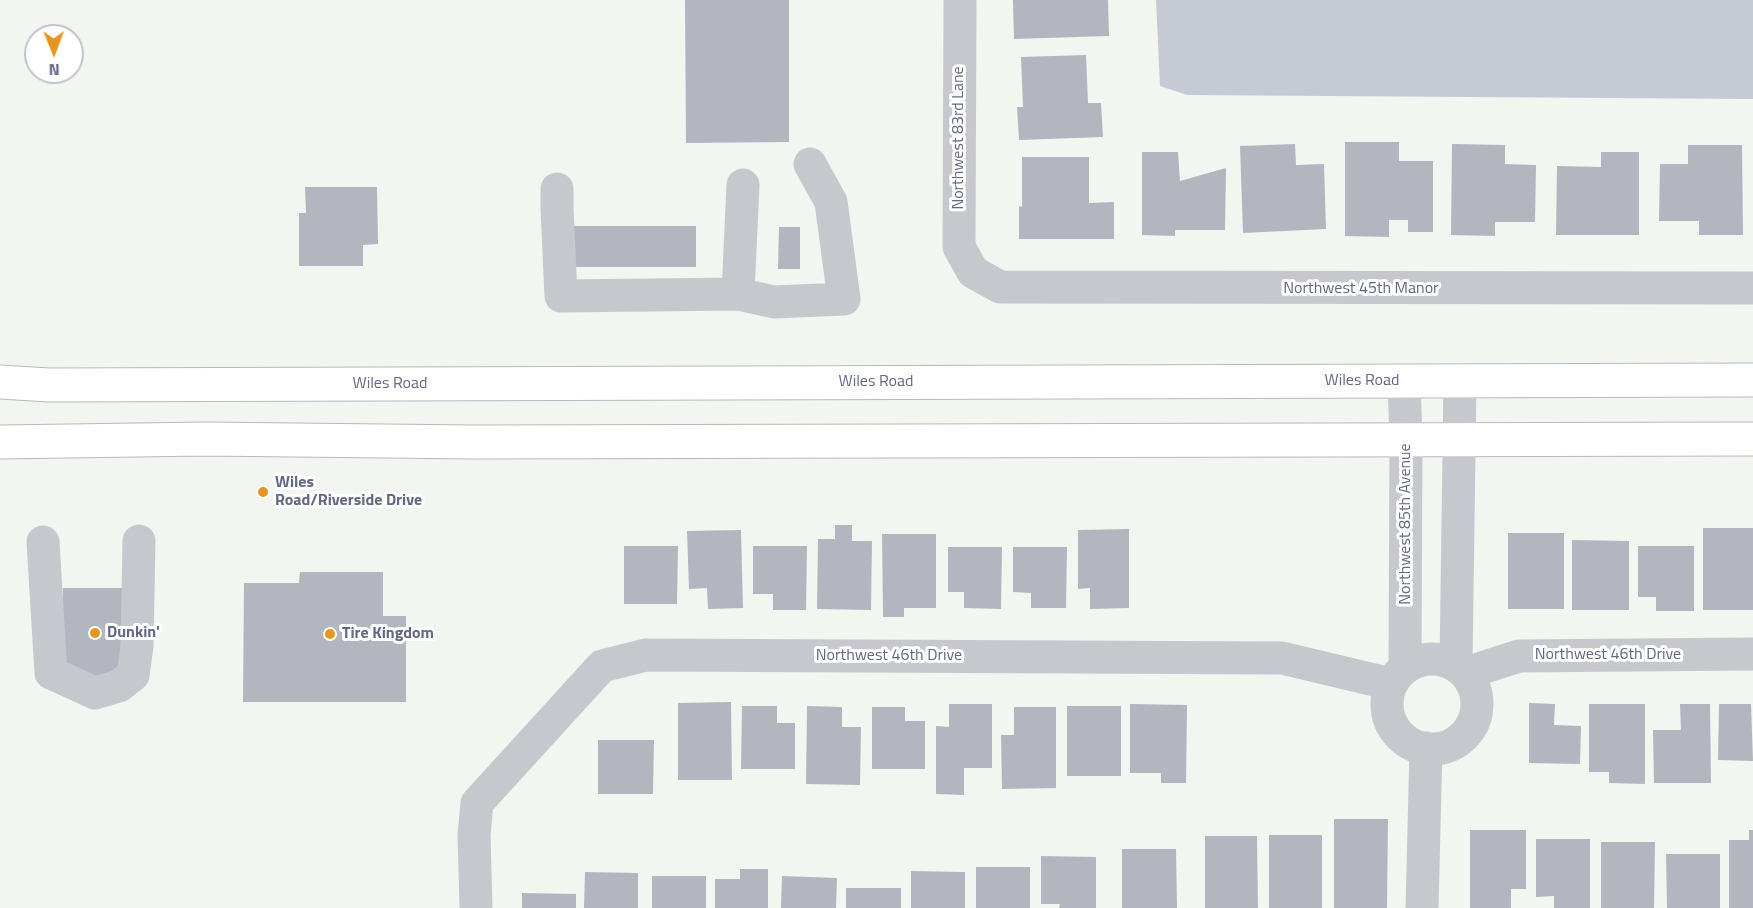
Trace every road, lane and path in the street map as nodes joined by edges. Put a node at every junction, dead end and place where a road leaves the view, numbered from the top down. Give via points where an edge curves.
1 (960, 0) edge
2 (810, 164) dead end
3 (743, 185) dead end
4 (558, 189) dead end
5 (973, 272) joint
6 (1753, 288) edge
7 (738, 294) junction
8 (1753, 380) edge
9 (1404, 381) junction
10 (1460, 381) junction
11 (0, 382) edge
12 (1460, 438) junction
13 (1406, 439) junction
14 (1753, 439) edge
15 (0, 442) edge
16 (43, 542) dead end
17 (138, 542) dead end
18 (1406, 617) junction
19 (1457, 617) junction
20 (1753, 654) edge
21 (1461, 669) junction
22 (1398, 676) junction
23 (1426, 748) junction
24 (476, 908) edge
25 (1422, 908) edge

1 - 5 street, Northwest 83rd Lane via 959,247
2 - 7 street via 831,202 844,299 774,302
3 - 7 street
4 - 7 street via 561,296
5 - 6 street, Northwest 45th Manor via 1000,287
8 - 10 main road, Wiles Road
9 - 10 main road, Wiles Road
9 - 11 main road, Wiles Road via 49,385
9 - 13 street, Northwest 85th Avenue
10 - 12 street
12 - 13 main road
12 - 14 main road
12 - 19 street
13 - 15 main road
13 - 18 street, Northwest 85th Avenue
16 - 17 street via 51,673 94,693 119,686 133,675
18 - 19 street
18 - 22 street, Northwest 85th Avenue
19 - 21 street
20 - 21 street, Northwest 46th Drive via 1519,656
21 - 22 street via 1430,658 1417,661
21 - 23 street via 1474,685 1478,699 1473,726 1453,744
22 - 23 street via 1387,698 1392,725 1412,744
22 - 24 street, Northwest 46th Drive via 1282,658 646,655 602,666 477,803
23 - 25 street

